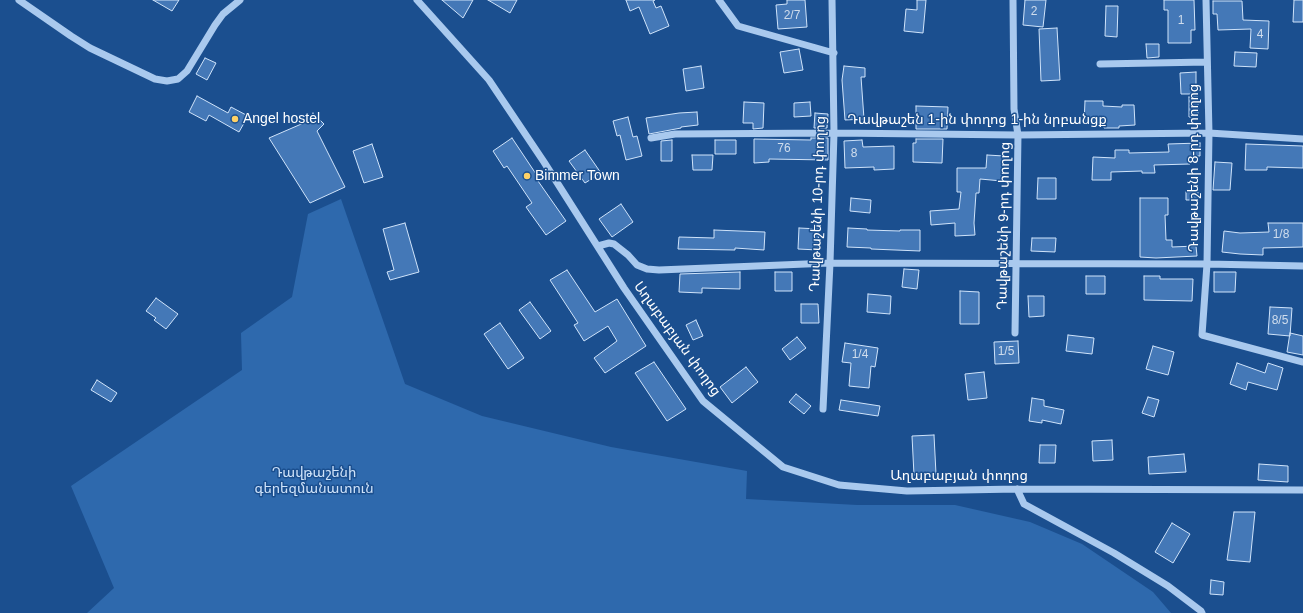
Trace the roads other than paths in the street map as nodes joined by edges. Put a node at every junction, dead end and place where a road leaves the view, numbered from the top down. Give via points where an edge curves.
1 (20, 0) edge
2 (240, 0) edge
3 (417, 0) edge
4 (719, 0) edge
5 (832, 0) edge
6 (1013, 0) edge
7 (1206, 0) edge
8 (834, 53) junction
9 (1207, 62) junction
10 (1100, 64) dead end
11 (834, 133) junction
12 (1209, 133) junction
13 (1018, 135) junction
14 (651, 138) dead end
15 (1303, 139) edge
16 (598, 246) junction
17 (830, 263) junction
18 (1017, 264) junction
19 (1206, 264) junction
20 (1303, 266) edge
21 (1015, 333) dead end
22 (1303, 362) edge
23 (823, 409) dead end
24 (1017, 489) junction
25 (1303, 490) edge
26 (1202, 613) edge

1 - 2 street via 90,48 155,79 167,81 178,79 187,71 223,14
3 - 16 street, Աղաբաբյան փողոց via 490,80
4 - 8 street via 738,26
5 - 8 street, Դավթաշենի 10-րդ փողոց
6 - 13 street, Դավթաշենի 9-րդ փողոց via 1014,109
7 - 9 street, Դավթաշենի 8-րդ փողոց
8 - 11 street, Դավթաշենի 10-րդ փողոց
9 - 10 street
9 - 12 street, Դավթաշենի 8-րդ փողոց
11 - 13 street, Դավթաշեն 1-ին փողոց 1-ին նրբանցք
11 - 14 street, Դավթաշեն 1-ին փողոց 1-ին նրբանցք via 675,134
11 - 17 street, Դավթաշենի 10-րդ փողոց
12 - 13 street, Դավթաշեն 1-ին փողոց 1-ին նրբանցք
12 - 15 street, Դավթաշեն 1-ին փողոց 1-ին նրբանցք
12 - 19 street, Դավթաշենի 8-րդ փողոց
13 - 18 street, Դավթաշենի 9-րդ փողոց
16 - 17 street via 614,244 637,264 647,269 659,270
16 - 24 street, Աղաբաբյան փողոց via 624,288 703,401 783,467 839,485 907,491
17 - 18 street
17 - 23 street, Դավթաշենի 10-րդ փողոց
18 - 19 street
18 - 21 street, Դավթաշենի 9-րդ փողոց
19 - 20 street
19 - 22 street, Դավթաշենի 8-րդ փողոց via 1202,335
24 - 25 street, Աղաբաբյան փողոց
24 - 26 street via 1024,504 1168,586

